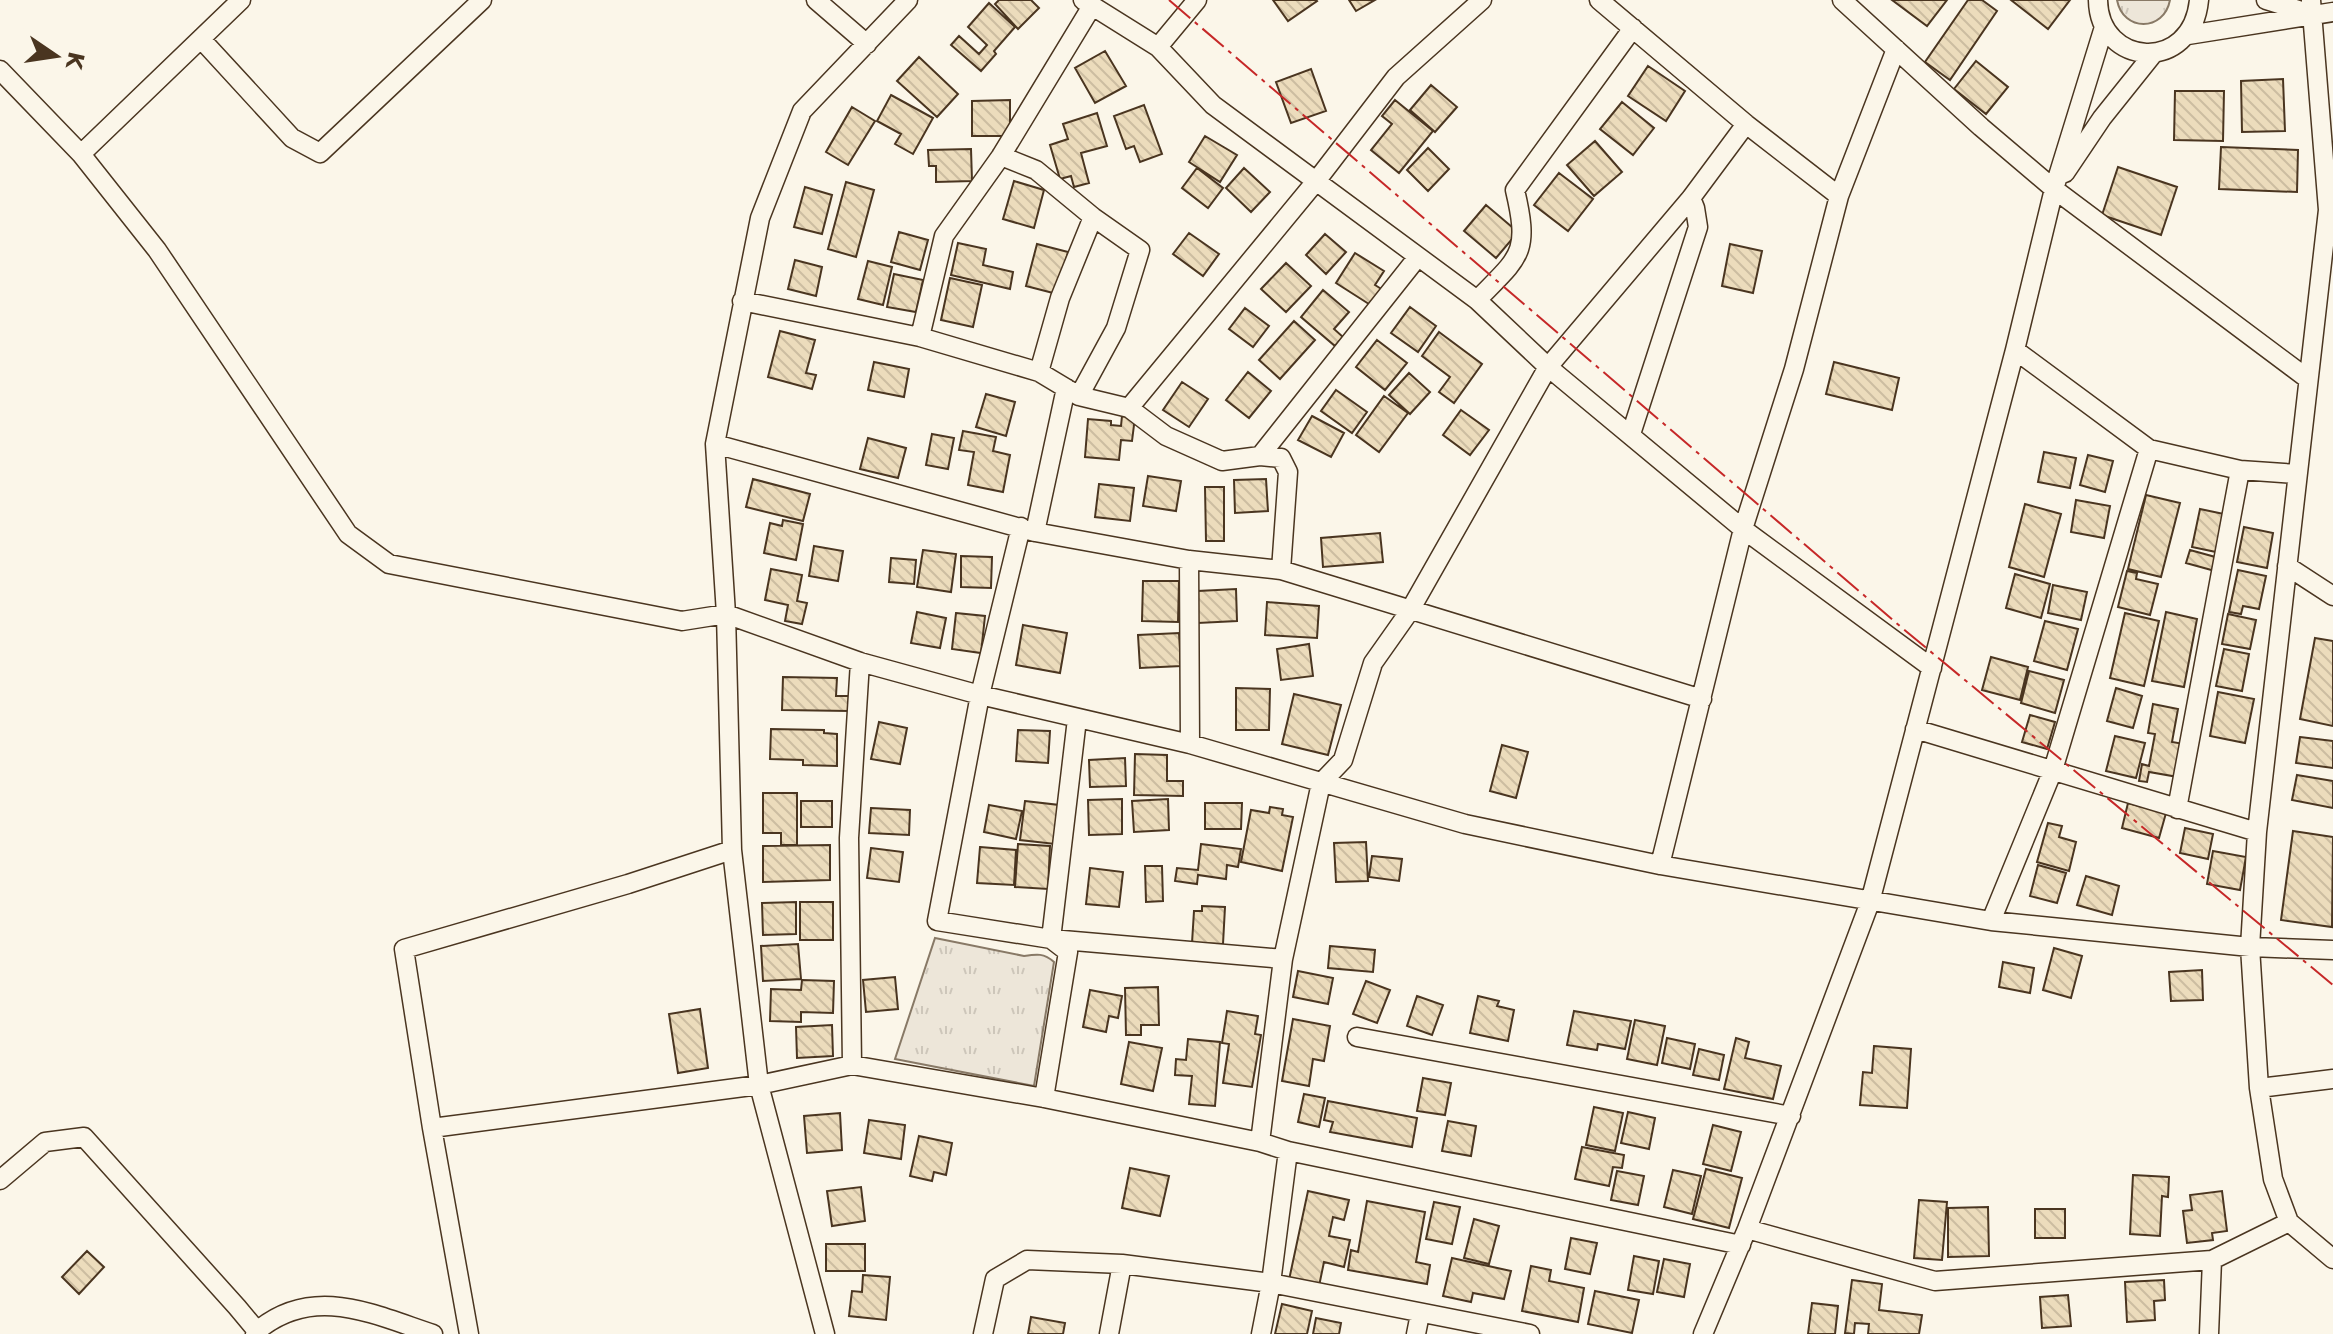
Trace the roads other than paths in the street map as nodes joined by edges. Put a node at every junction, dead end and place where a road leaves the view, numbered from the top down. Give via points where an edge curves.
1 (241, 0) edge
2 (482, 0) edge
3 (816, 0) edge
4 (908, 0) edge
5 (1197, 0) edge
6 (1482, 0) edge
7 (1599, 0) edge
8 (1842, 0) edge
9 (2098, 0) edge
10 (2199, 0) edge
11 (2266, 0) edge
12 (1088, 3) edge
13 (2311, 7) edge
14 (2333, 12) edge
15 (2104, 27) junction
16 (1633, 28) junction
17 (2188, 35) junction
18 (201, 39) junction
19 (867, 44) junction
20 (1158, 47) junction
21 (1896, 49) junction
22 (2154, 53) junction
23 (0, 70) edge
24 (1746, 124) junction
25 (81, 154) junction
26 (1001, 156) junction
27 (1317, 180) junction
28 (2054, 189) junction
29 (1839, 196) junction
30 (1691, 198) junction
31 (2330, 210) edge
32 (1093, 217) junction
33 (1417, 258) junction
34 (2328, 259) edge
35 (1477, 300) junction
36 (742, 301) junction
37 (920, 337) junction
38 (2015, 350) junction
39 (1548, 367) junction
40 (1039, 372) junction
41 (2308, 379) junction
42 (1073, 392) junction
43 (1129, 408) junction
44 (1631, 434) junction
45 (715, 444) junction
46 (2149, 449) junction
47 (1260, 456) junction
48 (2240, 470) junction
49 (2297, 474) junction
50 (1743, 529) junction
51 (1028, 530) junction
52 (1189, 560) junction
53 (2287, 566) junction
54 (1281, 570) junction
55 (2333, 596) edge
56 (1409, 612) junction
57 (726, 614) junction
58 (860, 662) junction
59 (1932, 668) junction
60 (980, 695) junction
61 (1702, 699) junction
62 (1077, 719) junction
63 (1915, 729) junction
64 (1190, 744) junction
65 (2053, 770) junction
66 (1321, 783) junction
67 (2177, 809) junction
68 (2257, 832) junction
69 (732, 850) junction
70 (1660, 865) junction
71 (1870, 902) junction
72 (1991, 921) junction
73 (1051, 939) junction
74 (2250, 947) junction
75 (2333, 950) edge
76 (1283, 959) junction
77 (1357, 1037) dead end
78 (852, 1065) junction
79 (2333, 1079) edge
80 (759, 1085) junction
81 (2259, 1088) junction
82 (1044, 1098) junction
83 (1791, 1116) junction
84 (432, 1128) junction
85 (1260, 1142) junction
86 (1288, 1151) junction
87 (0, 1180) edge
88 (2289, 1222) junction
89 (1744, 1237) junction
90 (2333, 1259) edge
91 (2212, 1260) junction
92 (1122, 1264) junction
93 (1271, 1283) junction
94 (1420, 1314) junction
95 (256, 1332) edge
96 (433, 1334) edge
97 (469, 1334) edge
98 (825, 1334) edge
99 (983, 1334) edge
100 (1109, 1334) edge
101 (1261, 1334) edge
102 (1416, 1334) edge
103 (1530, 1334) edge
104 (1703, 1334) edge
105 (2212, 1334) edge

1 - 18 street
2 - 18 street via 320,153 292,138
3 - 19 street
4 - 19 street
5 - 20 street
6 - 27 street via 1396,77
7 - 16 street
8 - 21 street
9 - 15 street
10 - 17 street
11 - 13 street
12 - 20 street
12 - 26 street
13 - 14 street
13 - 17 street
13 - 31 street
15 - 22 street via 2134,52
15 - 28 street
16 - 24 street
16 - 35 street via 1515,190 1522,243 1513,263
17 - 22 street
18 - 25 street
19 - 36 street via 802,111 760,218
20 - 27 street via 1213,105
21 - 28 street
21 - 29 street
22 - 28 street
23 - 25 street
24 - 29 street
24 - 30 street
25 - 57 street via 157,250 348,534 389,564 682,621
26 - 32 street via 1036,170
26 - 37 street via 944,236
27 - 33 street
27 - 43 street
28 - 38 street
28 - 41 street
29 - 50 street via 1794,369
30 - 39 street
30 - 44 street via 1698,227
31 - 34 street
32 - 40 street via 1060,298
32 - 42 street via 1140,250 1116,328
33 - 35 street
33 - 47 street
34 - 41 street
35 - 39 street
36 - 37 street
36 - 45 street
37 - 40 street
38 - 46 street
38 - 59 street
39 - 44 street
39 - 56 street
40 - 42 street
41 - 49 street
42 - 43 street
42 - 51 street
43 - 47 street via 1166,436 1222,461
44 - 50 street
45 - 51 street
45 - 57 street
46 - 48 street
46 - 65 street
47 - 54 street via 1281,458 1288,472
48 - 49 street
48 - 67 street
49 - 53 street
50 - 59 street
50 - 61 street
51 - 52 street
51 - 60 street
52 - 54 street
52 - 64 street
53 - 55 street
53 - 68 street
54 - 56 street
56 - 61 street
56 - 66 street via 1373,663 1343,760
57 - 58 street
57 - 69 street
58 - 60 street
58 - 78 street via 849,838
59 - 63 street
60 - 62 street
60 - 73 street via 937,921
61 - 70 street
62 - 64 street
62 - 73 street
63 - 65 street
63 - 71 street
64 - 66 street
65 - 67 street
65 - 72 street
66 - 70 street via 1465,824
66 - 76 street
67 - 68 street
68 - 74 street
69 - 80 street
69 - 84 street via 404,949
70 - 71 street
71 - 72 street
71 - 83 street
72 - 74 street
73 - 76 street
73 - 82 street via 1068,952
74 - 75 street
74 - 81 street
76 - 85 street
77 - 83 street
78 - 80 street
78 - 82 street
79 - 81 street
80 - 84 street
80 - 98 street
81 - 88 street via 2273,1179
82 - 85 street
83 - 89 street
84 - 97 street
85 - 86 street
86 - 89 street
86 - 93 street
87 - 95 street via 45,1142 84,1137
88 - 90 street
88 - 91 street
89 - 91 street via 1935,1281
89 - 104 street
91 - 105 street
92 - 93 street
92 - 99 street via 1027,1260 995,1279
92 - 100 street
93 - 94 street
93 - 101 street
94 - 102 street
94 - 103 street
95 - 96 street via 279,1315 318,1305

